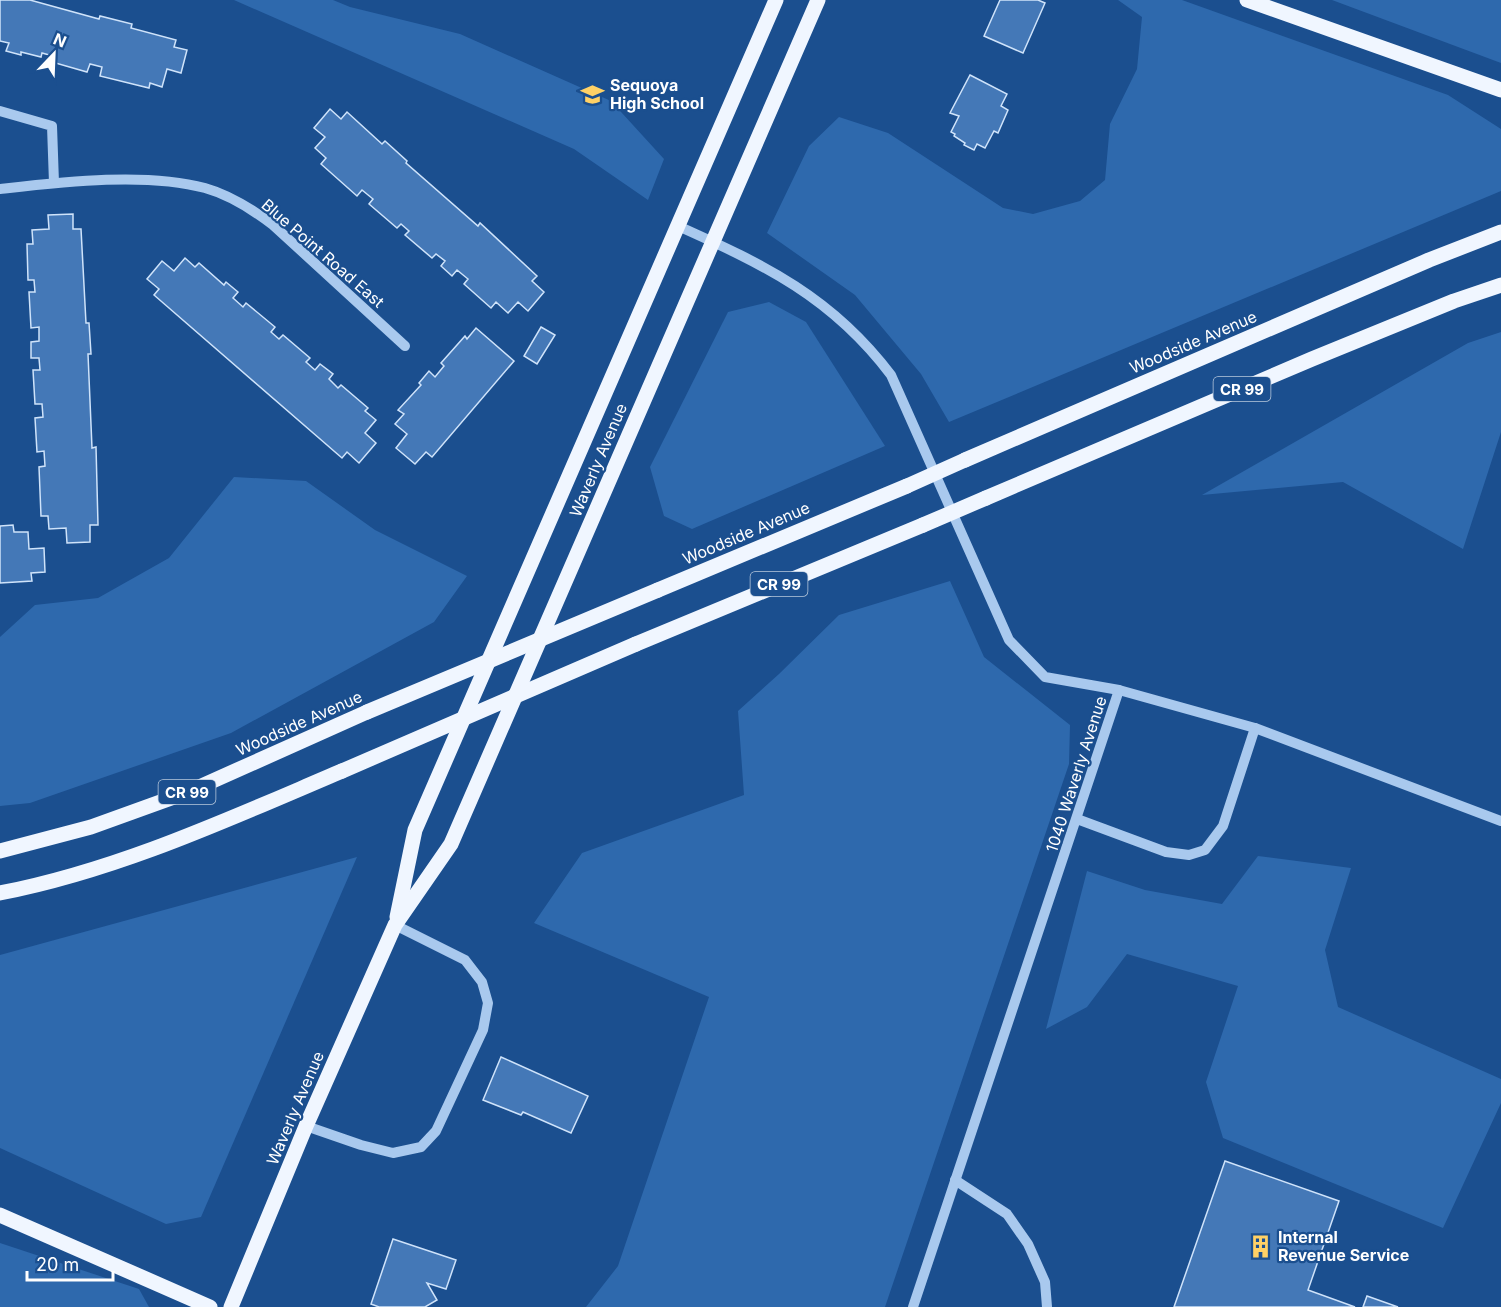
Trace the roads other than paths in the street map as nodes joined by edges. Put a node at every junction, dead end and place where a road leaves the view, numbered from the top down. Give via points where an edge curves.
1 (776, 0) edge
2 (818, 0) edge
3 (1247, 0) edge
4 (1501, 90) edge
5 (0, 111) edge
6 (54, 183) junction
7 (0, 189) edge
8 (678, 226) junction
9 (1501, 232) edge
10 (712, 241) junction
11 (1501, 285) edge
12 (405, 346) dead end
13 (1119, 690) junction
14 (1256, 728) junction
15 (1077, 819) junction
16 (1501, 821) edge
17 (0, 851) edge
18 (0, 893) edge
19 (395, 926) junction
20 (306, 1126) junction
21 (955, 1180) junction
22 (0, 1215) edge
23 (210, 1307) edge
24 (231, 1307) edge
25 (913, 1307) edge
26 (1047, 1307) edge

1 - 8 main road, Waverly Avenue
2 - 10 main road, Waverly Avenue
3 - 4 main road
5 - 6 street via 52,126
6 - 7 street, Blue Point Road East
6 - 12 street, Blue Point Road East via 182,183 232,198 273,225
8 - 10 street, 1040 Waverly Avenue
8 - 19 main road, Waverly Avenue via 415,830
9 - 17 main road, Woodside Avenue / CR 99, bridge via 367,712 188,792 91,827
10 - 13 street, 1040 Waverly Avenue via 821,302 871,348 891,375 1009,640 1044,677
10 - 19 main road, Waverly Avenue via 450,844
11 - 18 main road, CR 99, bridge via 1312,359 216,824 121,861
13 - 14 street
13 - 15 street, 1040 Waverly Avenue
14 - 15 street via 1223,826 1205,850 1189,855 1166,852
14 - 16 street
15 - 21 street, 1040 Waverly Avenue
19 - 20 main road, Waverly Avenue
19 - 20 street via 465,960 482,982 488,1003 483,1030 436,1131 421,1147 393,1153
20 - 24 main road, Waverly Avenue
21 - 25 street, 1040 Waverly Avenue
21 - 26 street via 1007,1214 1028,1244 1045,1282
22 - 23 main road

